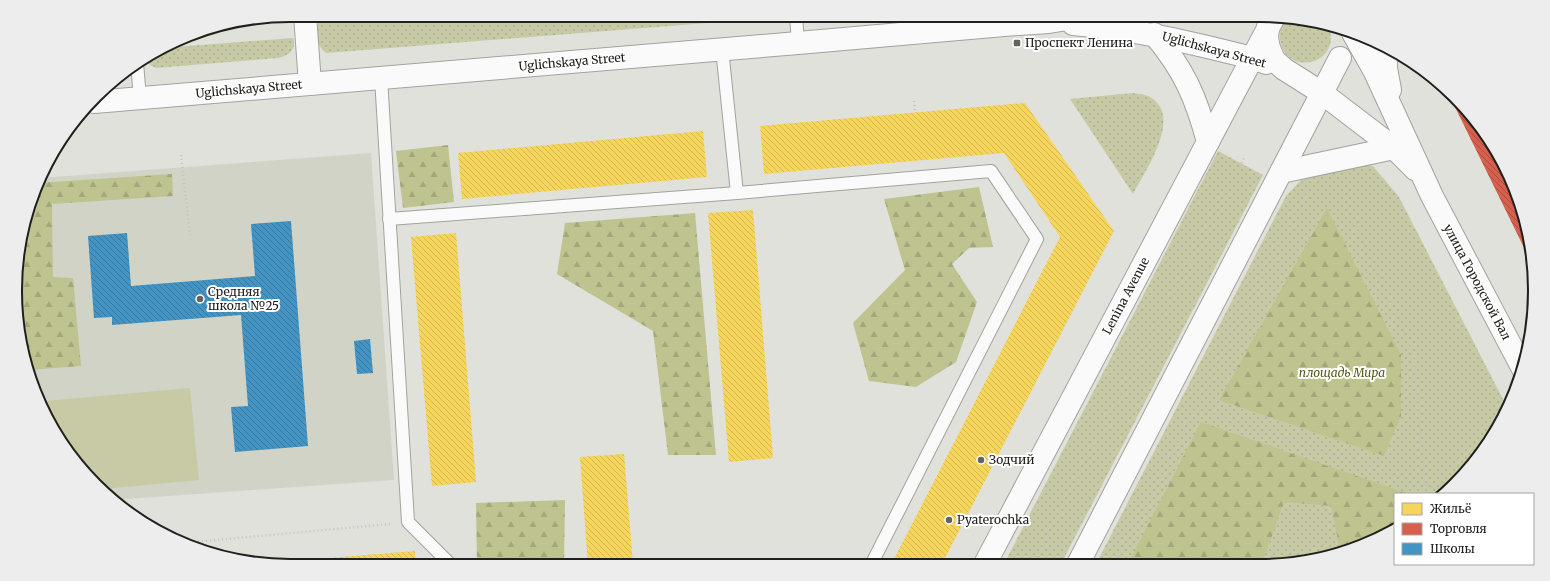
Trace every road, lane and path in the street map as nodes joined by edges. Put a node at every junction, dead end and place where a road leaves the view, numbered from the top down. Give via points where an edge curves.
1 (306, 22) edge
2 (796, 22) edge
3 (986, 22) edge
4 (1050, 22) edge
5 (1271, 22) edge
6 (1154, 34) junction
7 (1351, 41) edge
8 (798, 43) junction
9 (722, 49) junction
10 (1386, 54) edge
11 (1252, 58) junction
12 (138, 69) edge
13 (1289, 73) junction
14 (381, 78) junction
15 (310, 84) junction
16 (1322, 93) junction
17 (140, 98) junction
18 (101, 101) edge
19 (914, 101) dead end
20 (916, 113) dead end
21 (1394, 113) junction
22 (1208, 142) junction
23 (1394, 148) junction
24 (181, 155) dead end
25 (1244, 158) dead end
26 (1281, 172) junction
27 (1344, 179) dead end
28 (1308, 188) dead end
29 (737, 193) junction
30 (1432, 196) junction
31 (389, 219) junction
32 (190, 235) dead end
33 (1519, 360) edge
34 (1195, 408) junction
35 (1426, 485) junction
36 (1439, 490) edge
37 (1426, 493) edge
38 (408, 522) junction
39 (195, 542) edge
40 (445, 559) edge
41 (874, 559) edge
42 (987, 559) edge
43 (1036, 559) edge
44 (1081, 559) edge
45 (1119, 559) edge

1 - 15 main road
2 - 8 lane
3 - 8 main road, Uglichskaya Street
4 - 6 main road, Uglichskaya Street
5 - 11 main road, Lenina Avenue
5 - 13 main road via 1269,48 1274,60
6 - 11 main road, Uglichskaya Street
6 - 22 main road via 1188,84 1200,112
7 - 13 main road via 1331,68 1319,75 1307,77
7 - 16 main road
7 - 21 main road, улица Городской Вал
8 - 9 main road, Uglichskaya Street
9 - 14 main road, Uglichskaya Street
9 - 29 lane
10 - 21 main road
11 - 13 main road, Uglichskaya Street
11 - 22 main road, Lenina Avenue
12 - 17 lane
13 - 16 main road, улица Городской Вал
14 - 15 main road, Uglichskaya Street
14 - 31 lane
15 - 17 main road, Uglichskaya Street
16 - 23 main road, улица Городской Вал
16 - 26 main road
17 - 18 main road, Uglichskaya Street
19 - 20 path
21 - 30 main road, улица Городской Вал
22 - 42 main road, Lenina Avenue
23 - 26 main road
23 - 30 main road, улица Городской Вал via 1417,172
24 - 32 path
25 - 43 path
26 - 44 main road
27 - 35 path via 1351,178 1346,205 1413,352
28 - 34 path
29 - 31 lane
29 - 41 lane via 991,171 1038,239
30 - 33 main road, улица Городской Вал
31 - 38 lane
34 - 35 path
34 - 45 path
35 - 36 path
35 - 37 path
38 - 39 path
38 - 40 lane

